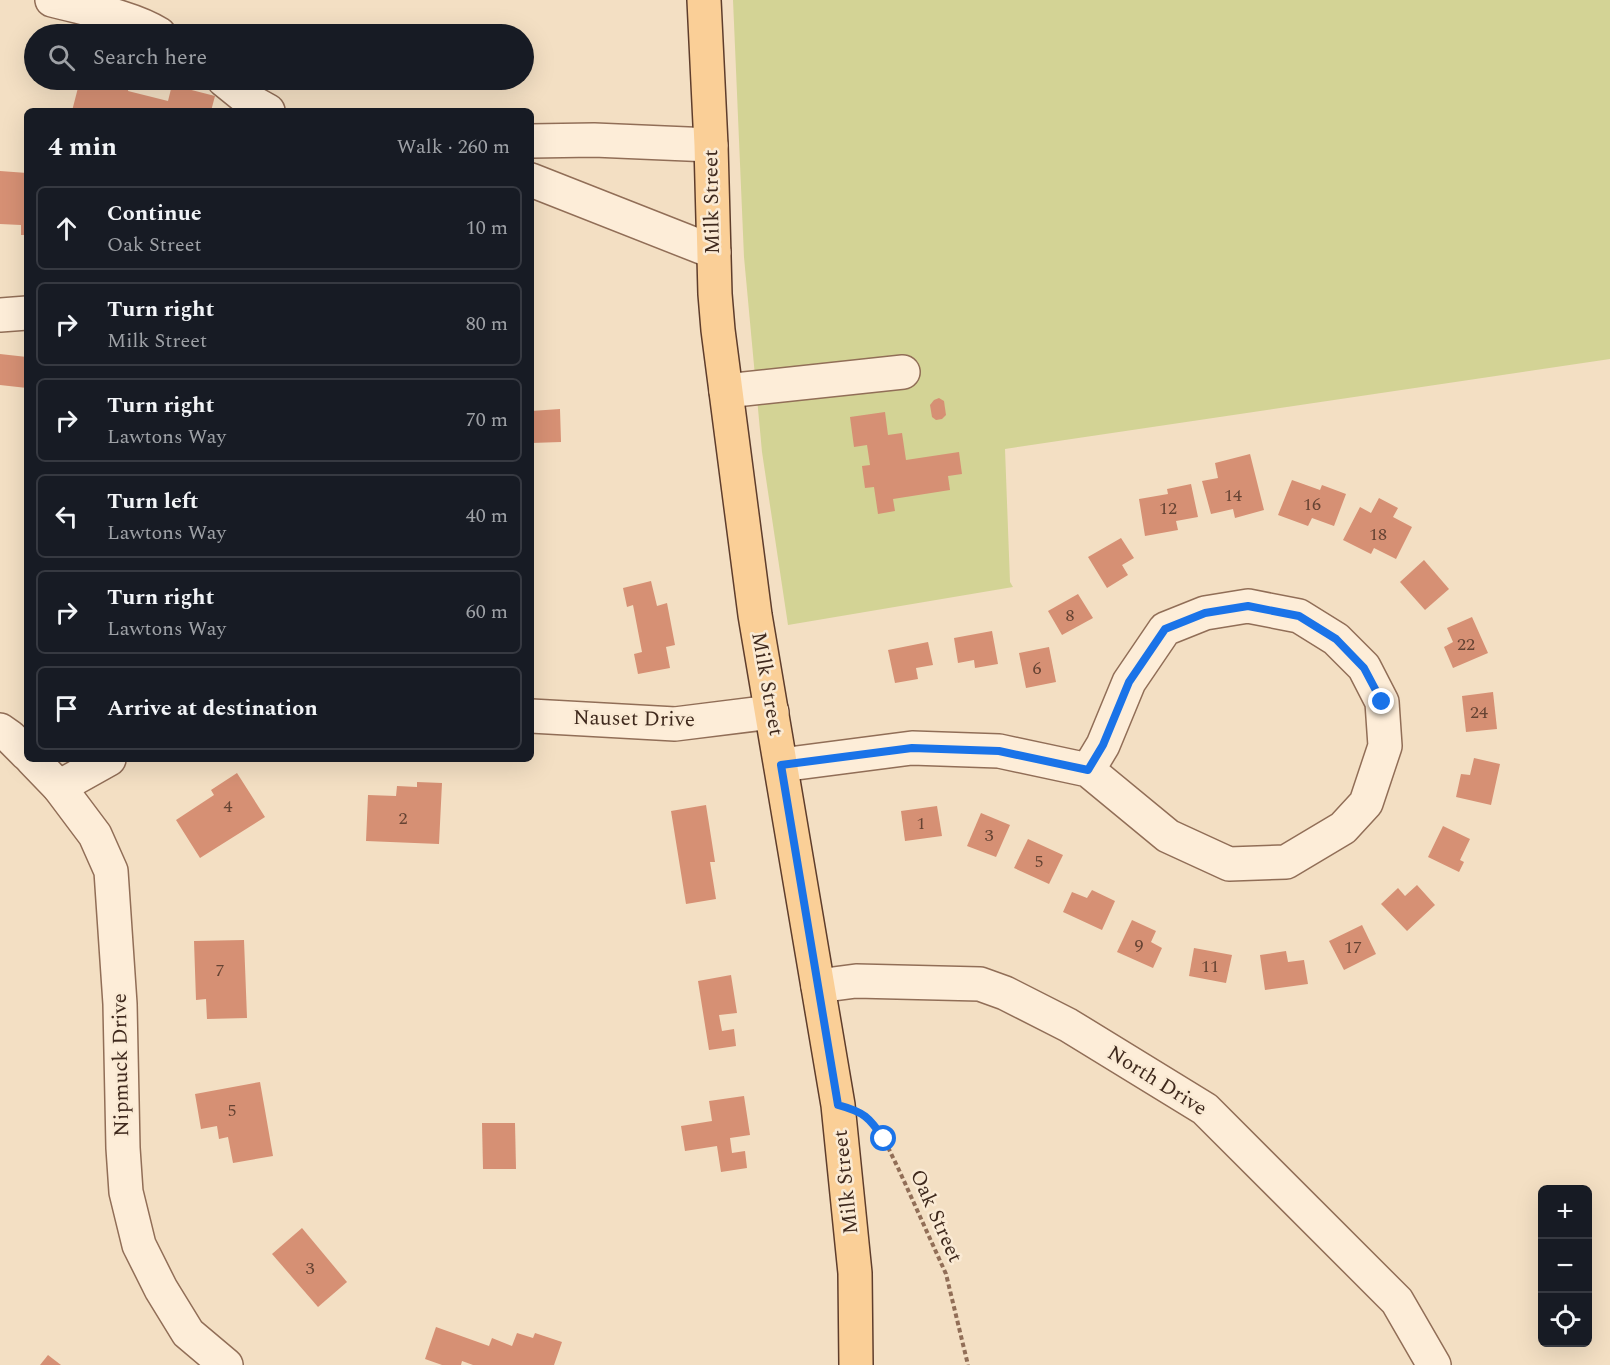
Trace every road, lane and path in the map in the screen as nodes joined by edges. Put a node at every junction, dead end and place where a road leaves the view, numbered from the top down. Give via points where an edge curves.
1 (52, 0) edge
2 (704, 0) edge
3 (133, 24) edge
4 (236, 90) edge
5 (263, 108) edge
6 (534, 141) edge
7 (711, 145) junction
8 (534, 181) edge
9 (714, 252) junction
10 (24, 314) edge
11 (0, 315) edge
12 (903, 372) dead end
13 (726, 391) junction
14 (771, 712) junction
15 (534, 716) edge
16 (0, 730) edge
17 (24, 751) edge
18 (35, 762) edge
19 (104, 762) edge
20 (781, 765) junction
21 (1088, 770) junction
22 (59, 787) junction
23 (818, 986) junction
24 (838, 1105) junction
25 (226, 1365) edge
26 (856, 1365) edge
27 (968, 1365) edge
28 (1434, 1365) edge

1 - 3 street
2 - 7 main road, Milk Street
4 - 5 street
6 - 7 street
7 - 9 main road, Milk Street
8 - 9 street
9 - 13 main road, Milk Street
10 - 11 street
12 - 13 street
13 - 14 main road, Milk Street
14 - 15 street, Nauset Drive via 675,724
14 - 20 main road, Milk Street
16 - 17 street
18 - 22 street, Nipmuck Drive
19 - 22 street
20 - 21 street via 912,748 999,751
20 - 23 main road, Milk Street
21 - 21 street via 1168,836 1229,864 1286,862 1343,828 1366,803 1385,746 1382,702 1364,668 1350,653 1336,639 1299,616 1248,606 1205,613 1165,629 1129,682 1103,745
22 - 25 street, Nipmuck Drive via 95,835 111,871 126,1192 139,1245 188,1333
23 - 24 main road, Milk Street
23 - 28 street, North Drive via 856,981 980,984 1068,1025 1205,1109 1396,1301
24 - 26 main road, Milk Street via 855,1273
24 - 27 path, Oak Street via 858,1110 885,1141 946,1275

